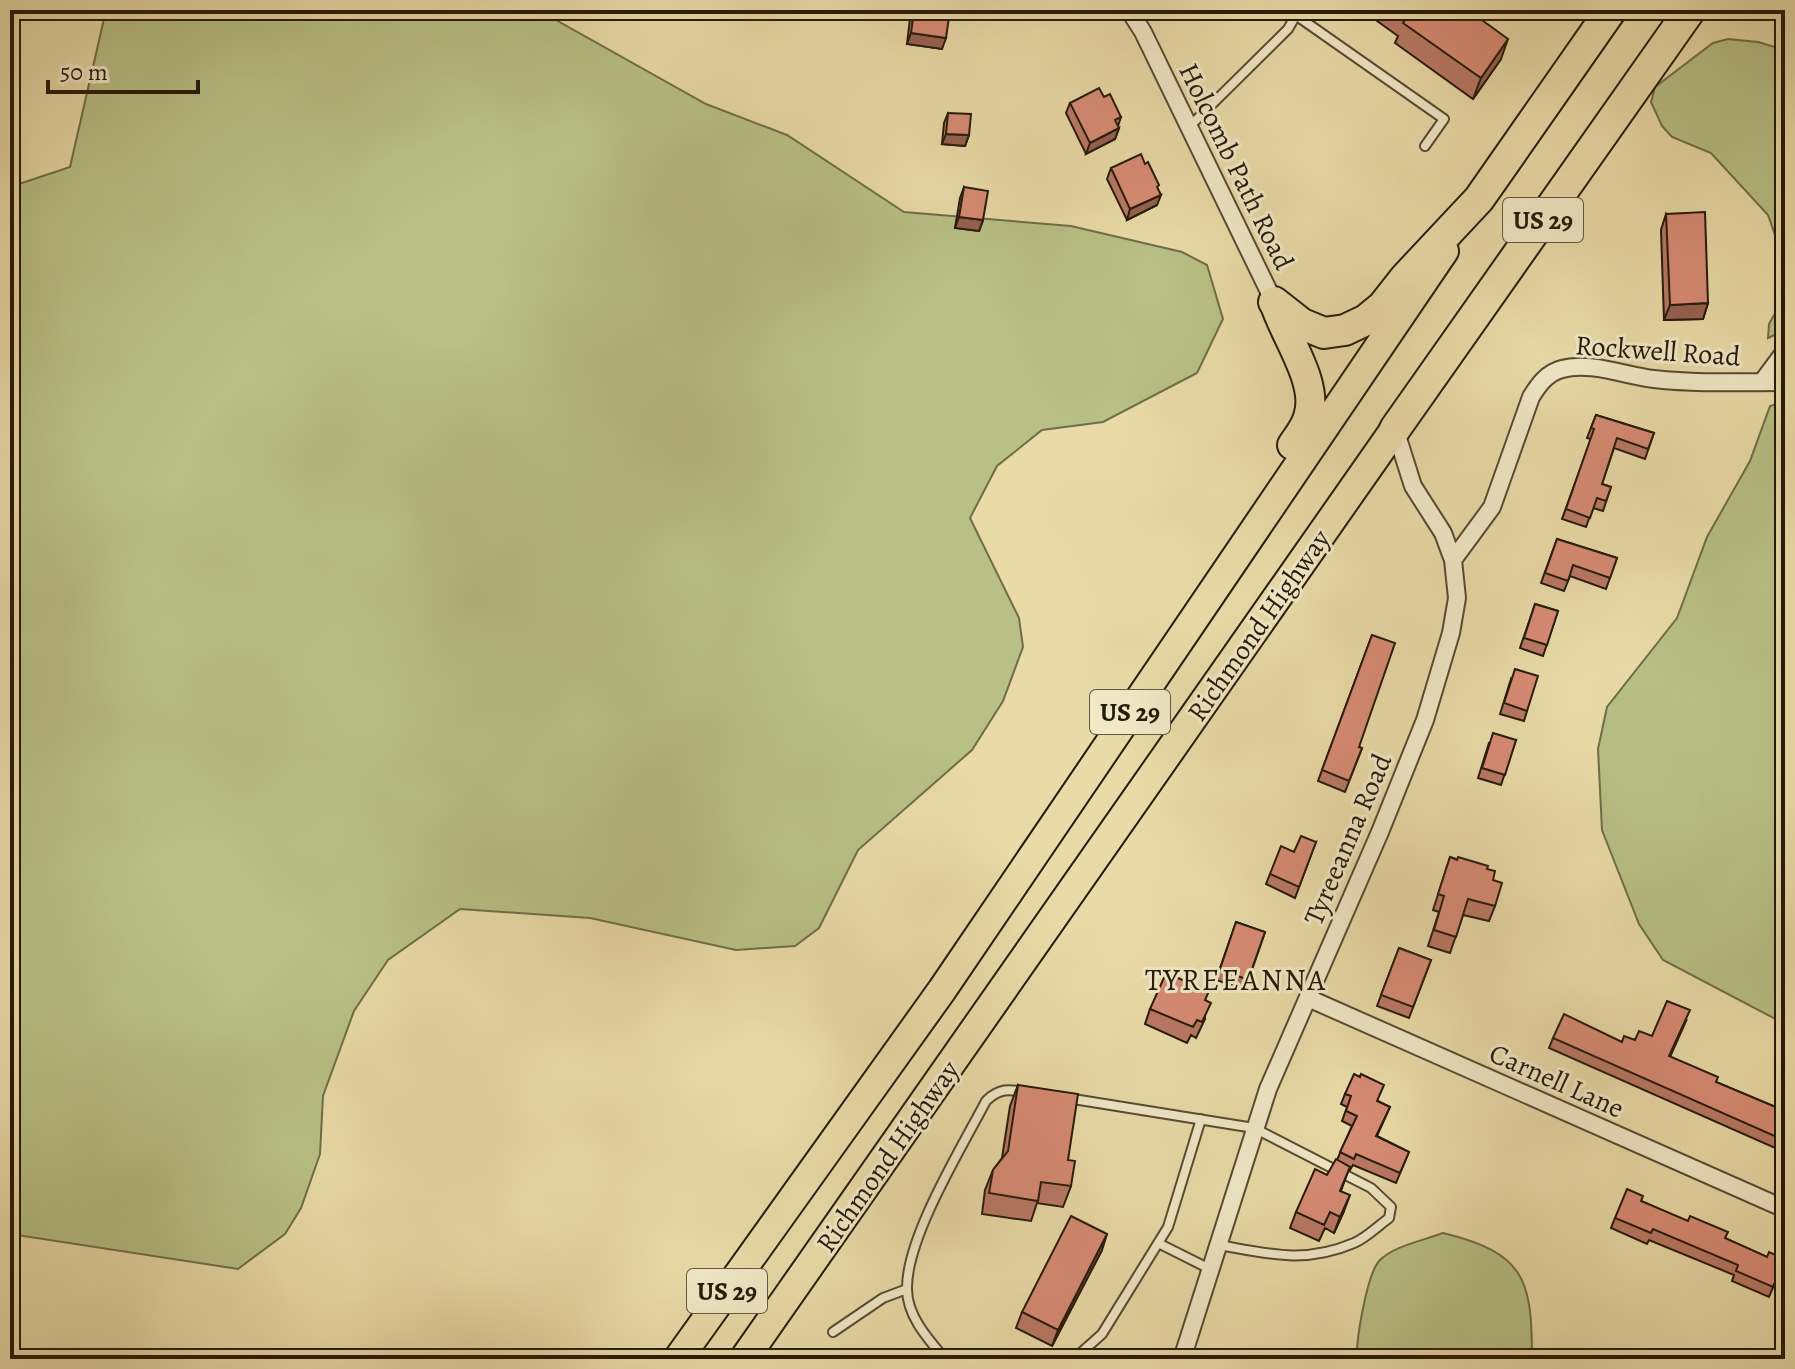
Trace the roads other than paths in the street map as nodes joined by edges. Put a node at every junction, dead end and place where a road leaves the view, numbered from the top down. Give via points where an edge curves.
1 (1129, 10) edge
2 (1611, 10) edge
3 (1690, 10) edge
4 (1298, 13) edge
5 (1189, 127) junction
6 (1425, 146) dead end
7 (1479, 199) junction
8 (1274, 302) junction
9 (1785, 351) edge
10 (1762, 382) junction
11 (1785, 382) edge
12 (1395, 429) junction
13 (1453, 560) junction
14 (1308, 998) junction
15 (1037, 1093) edge
16 (866, 1095) junction
17 (1052, 1096) edge
18 (1201, 1119) junction
19 (1254, 1128) junction
20 (1785, 1209) edge
21 (1158, 1243) junction
22 (1219, 1245) junction
23 (1211, 1269) junction
24 (907, 1289) junction
25 (833, 1332) dead end
26 (678, 1359) edge
27 (744, 1359) edge
28 (945, 1359) edge
29 (1074, 1359) edge
30 (1182, 1359) edge

1 - 5 street, Holcomb Path Road
2 - 7 highway, Richmond Highway / US 29
3 - 12 highway, Richmond Highway / US 29
4 - 5 lane
4 - 6 lane via 1444,119
5 - 8 street, Holcomb Path Road
7 - 8 highway via 1383,306 1356,325 1324,333
7 - 16 highway, Richmond Highway / US 29
8 - 16 highway via 1310,391 1304,427 1007,862
9 - 10 street
10 - 11 street, Rockwell Road
10 - 13 street, Rockwell Road via 1693,383 1580,367 1551,374 1531,397 1492,507
12 - 13 street, Tyreeanna Road via 1413,486 1443,533
12 - 27 highway, Richmond Highway / US 29
13 - 14 street, Tyreeanna Road via 1455,614 1439,678
14 - 19 street, Tyreeanna Road
14 - 20 street, Carnell Lane
15 - 24 lane via 1007,1088 986,1101 925,1219
16 - 26 highway, Richmond Highway / US 29
17 - 18 lane
18 - 19 lane
18 - 21 lane via 1168,1227
19 - 22 street, Tyreeanna Road
19 - 22 lane via 1371,1188 1391,1207 1389,1218 1356,1243 1307,1257
21 - 23 lane
21 - 29 lane via 1102,1334
22 - 23 street, Tyreeanna Road
23 - 30 street, Tyreeanna Road
24 - 25 lane via 883,1298
24 - 28 lane via 917,1323

